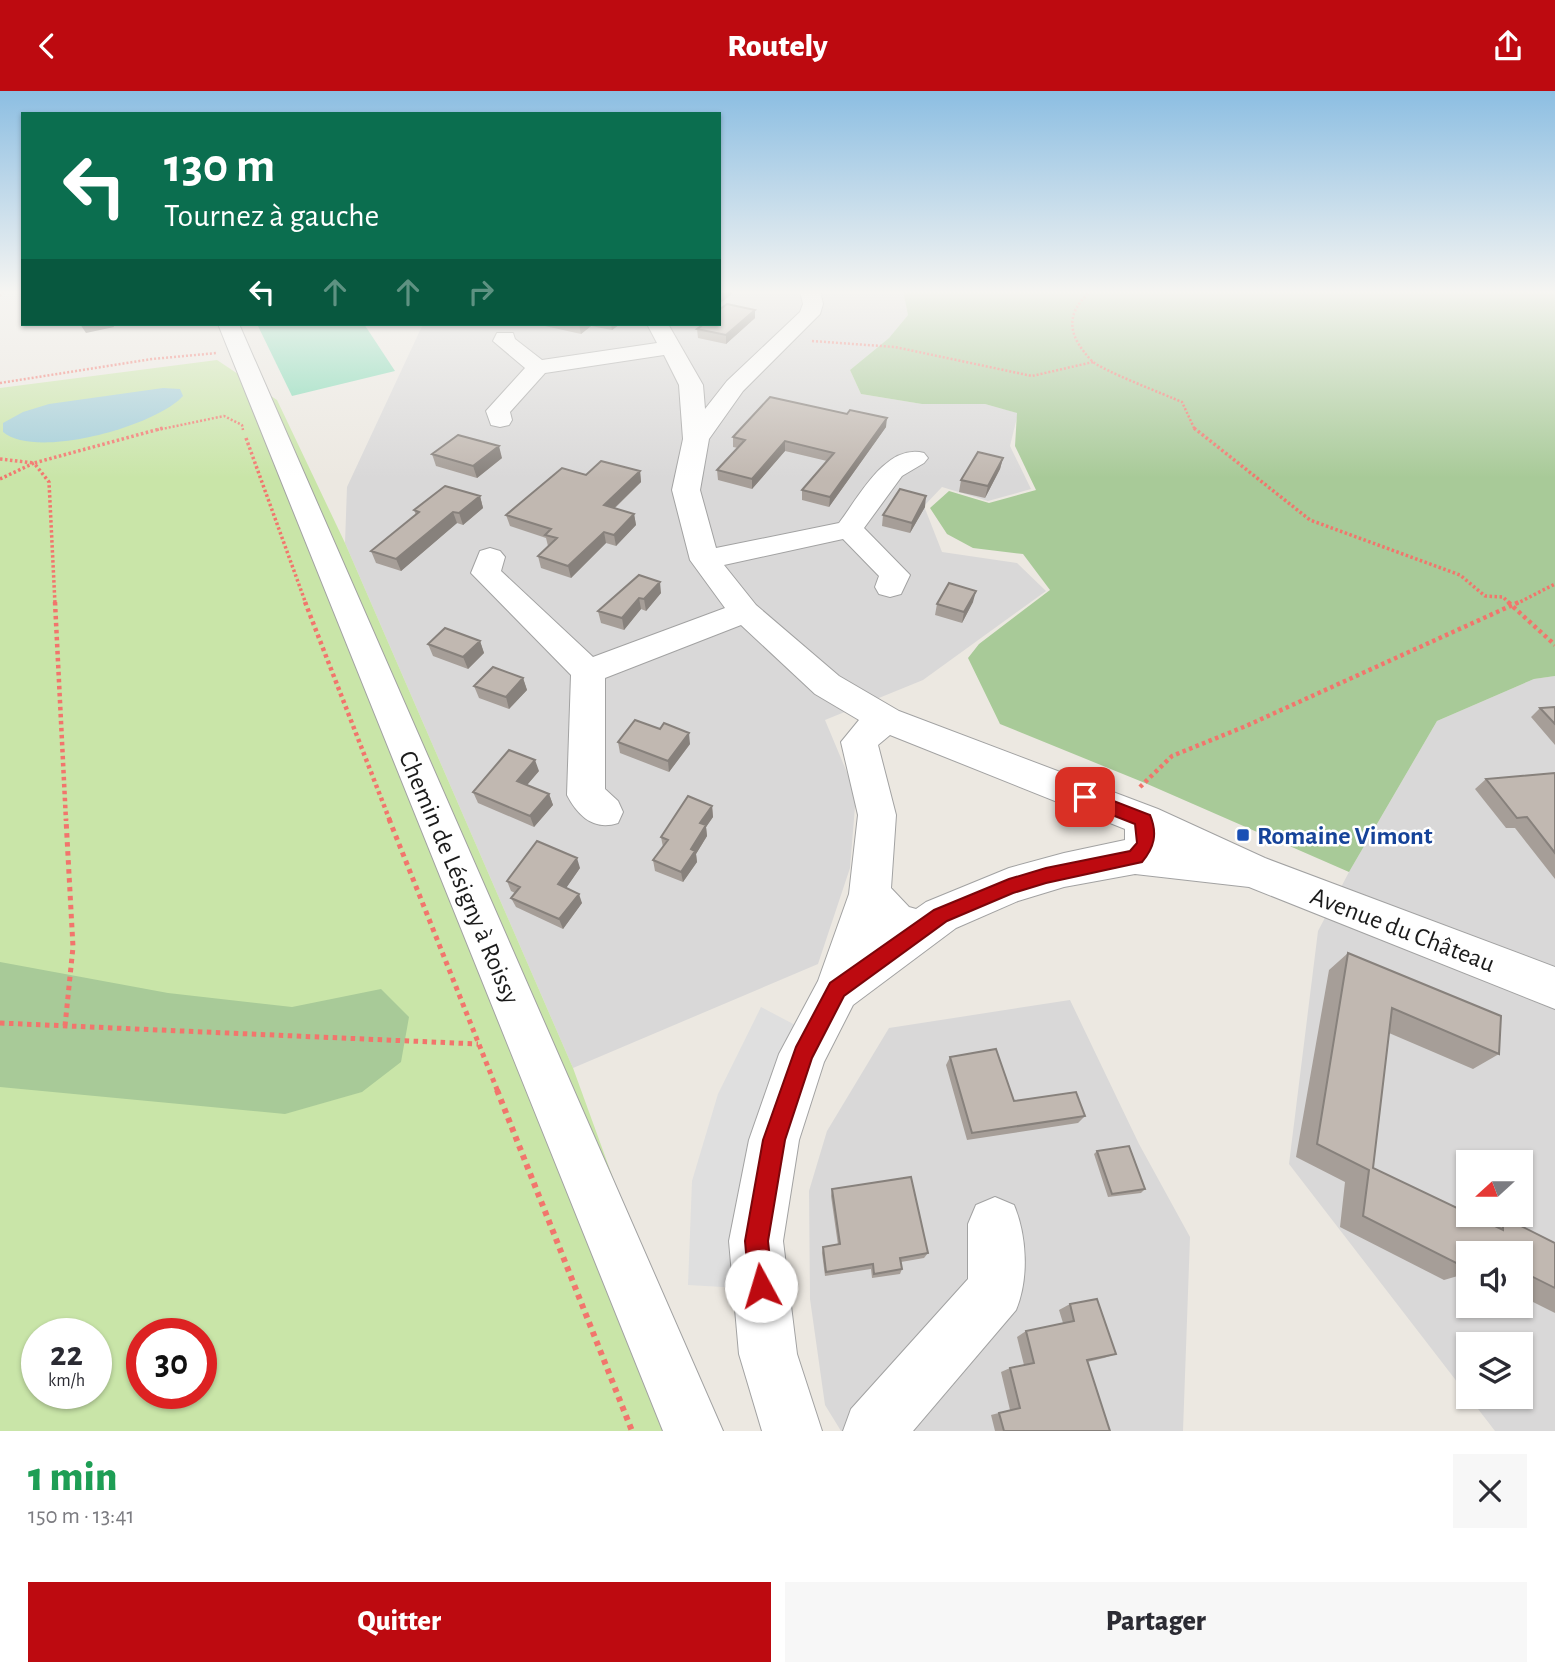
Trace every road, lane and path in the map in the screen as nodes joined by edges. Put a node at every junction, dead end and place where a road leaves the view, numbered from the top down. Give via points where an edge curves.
1 (172, 354) edge
2 (240, 354) edge
3 (521, 354) edge
4 (591, 354) edge
5 (675, 354) edge
6 (769, 354) edge
7 (926, 354) edge
8 (1088, 354) edge
9 (1093, 362) junction
10 (538, 367) junction
11 (0, 383) edge
12 (691, 385) junction
13 (735, 386) junction
14 (500, 420) dead end
15 (696, 439) junction
16 (915, 458) dead end
17 (0, 459) edge
18 (34, 463) junction
19 (0, 479) edge
20 (849, 529) junction
21 (490, 557) dead end
22 (705, 560) junction
23 (1555, 584) edge
24 (890, 587) dead end
25 (1513, 605) junction
26 (745, 612) junction
27 (1555, 645) edge
28 (588, 672) junction
29 (873, 731) junction
30 (604, 812) dead end
31 (1130, 828) junction
32 (870, 894) junction
33 (921, 930) junction
34 (1555, 988) edge
35 (837, 990) junction
36 (0, 1023) edge
37 (65, 1026) junction
38 (478, 1044) junction
39 (995, 1224) dead end
40 (632, 1431) edge
41 (693, 1431) edge
42 (792, 1431) edge
43 (873, 1431) edge

1 - 11 path
2 - 41 street, Chemin de Lésigny à Roissy
3 - 10 street
4 - 10 street
5 - 12 street
6 - 13 street
7 - 9 path via 1032,376
8 - 9 path
9 - 25 path via 1182,403 1195,429 1310,520 1460,575 1485,596 1503,597
10 - 14 street via 498,411
12 - 13 street
12 - 15 street
13 - 15 street
15 - 22 street via 686,490
16 - 20 street via 893,470
17 - 18 path
18 - 19 path
18 - 37 path via 49,482 50,496 74,947
18 - 38 path via 195,420 224,416 242,425 330,670
20 - 22 street
20 - 24 street via 895,575
21 - 28 street via 486,573
22 - 26 street
23 - 25 path
25 - 27 path
25 - 31 path via 1172,756 1145,783
26 - 28 street
26 - 29 street
28 - 30 street via 586,795
29 - 31 street
29 - 32 street via 877,815
31 - 33 street via 1064,870 941,915
31 - 34 street, Avenue du Château
32 - 33 street via 895,921
32 - 35 street
33 - 35 street
35 - 42 street via 803,1054 774,1140 756,1241 768,1354
36 - 37 path
37 - 38 path
38 - 40 path
39 - 43 street via 996,1290

